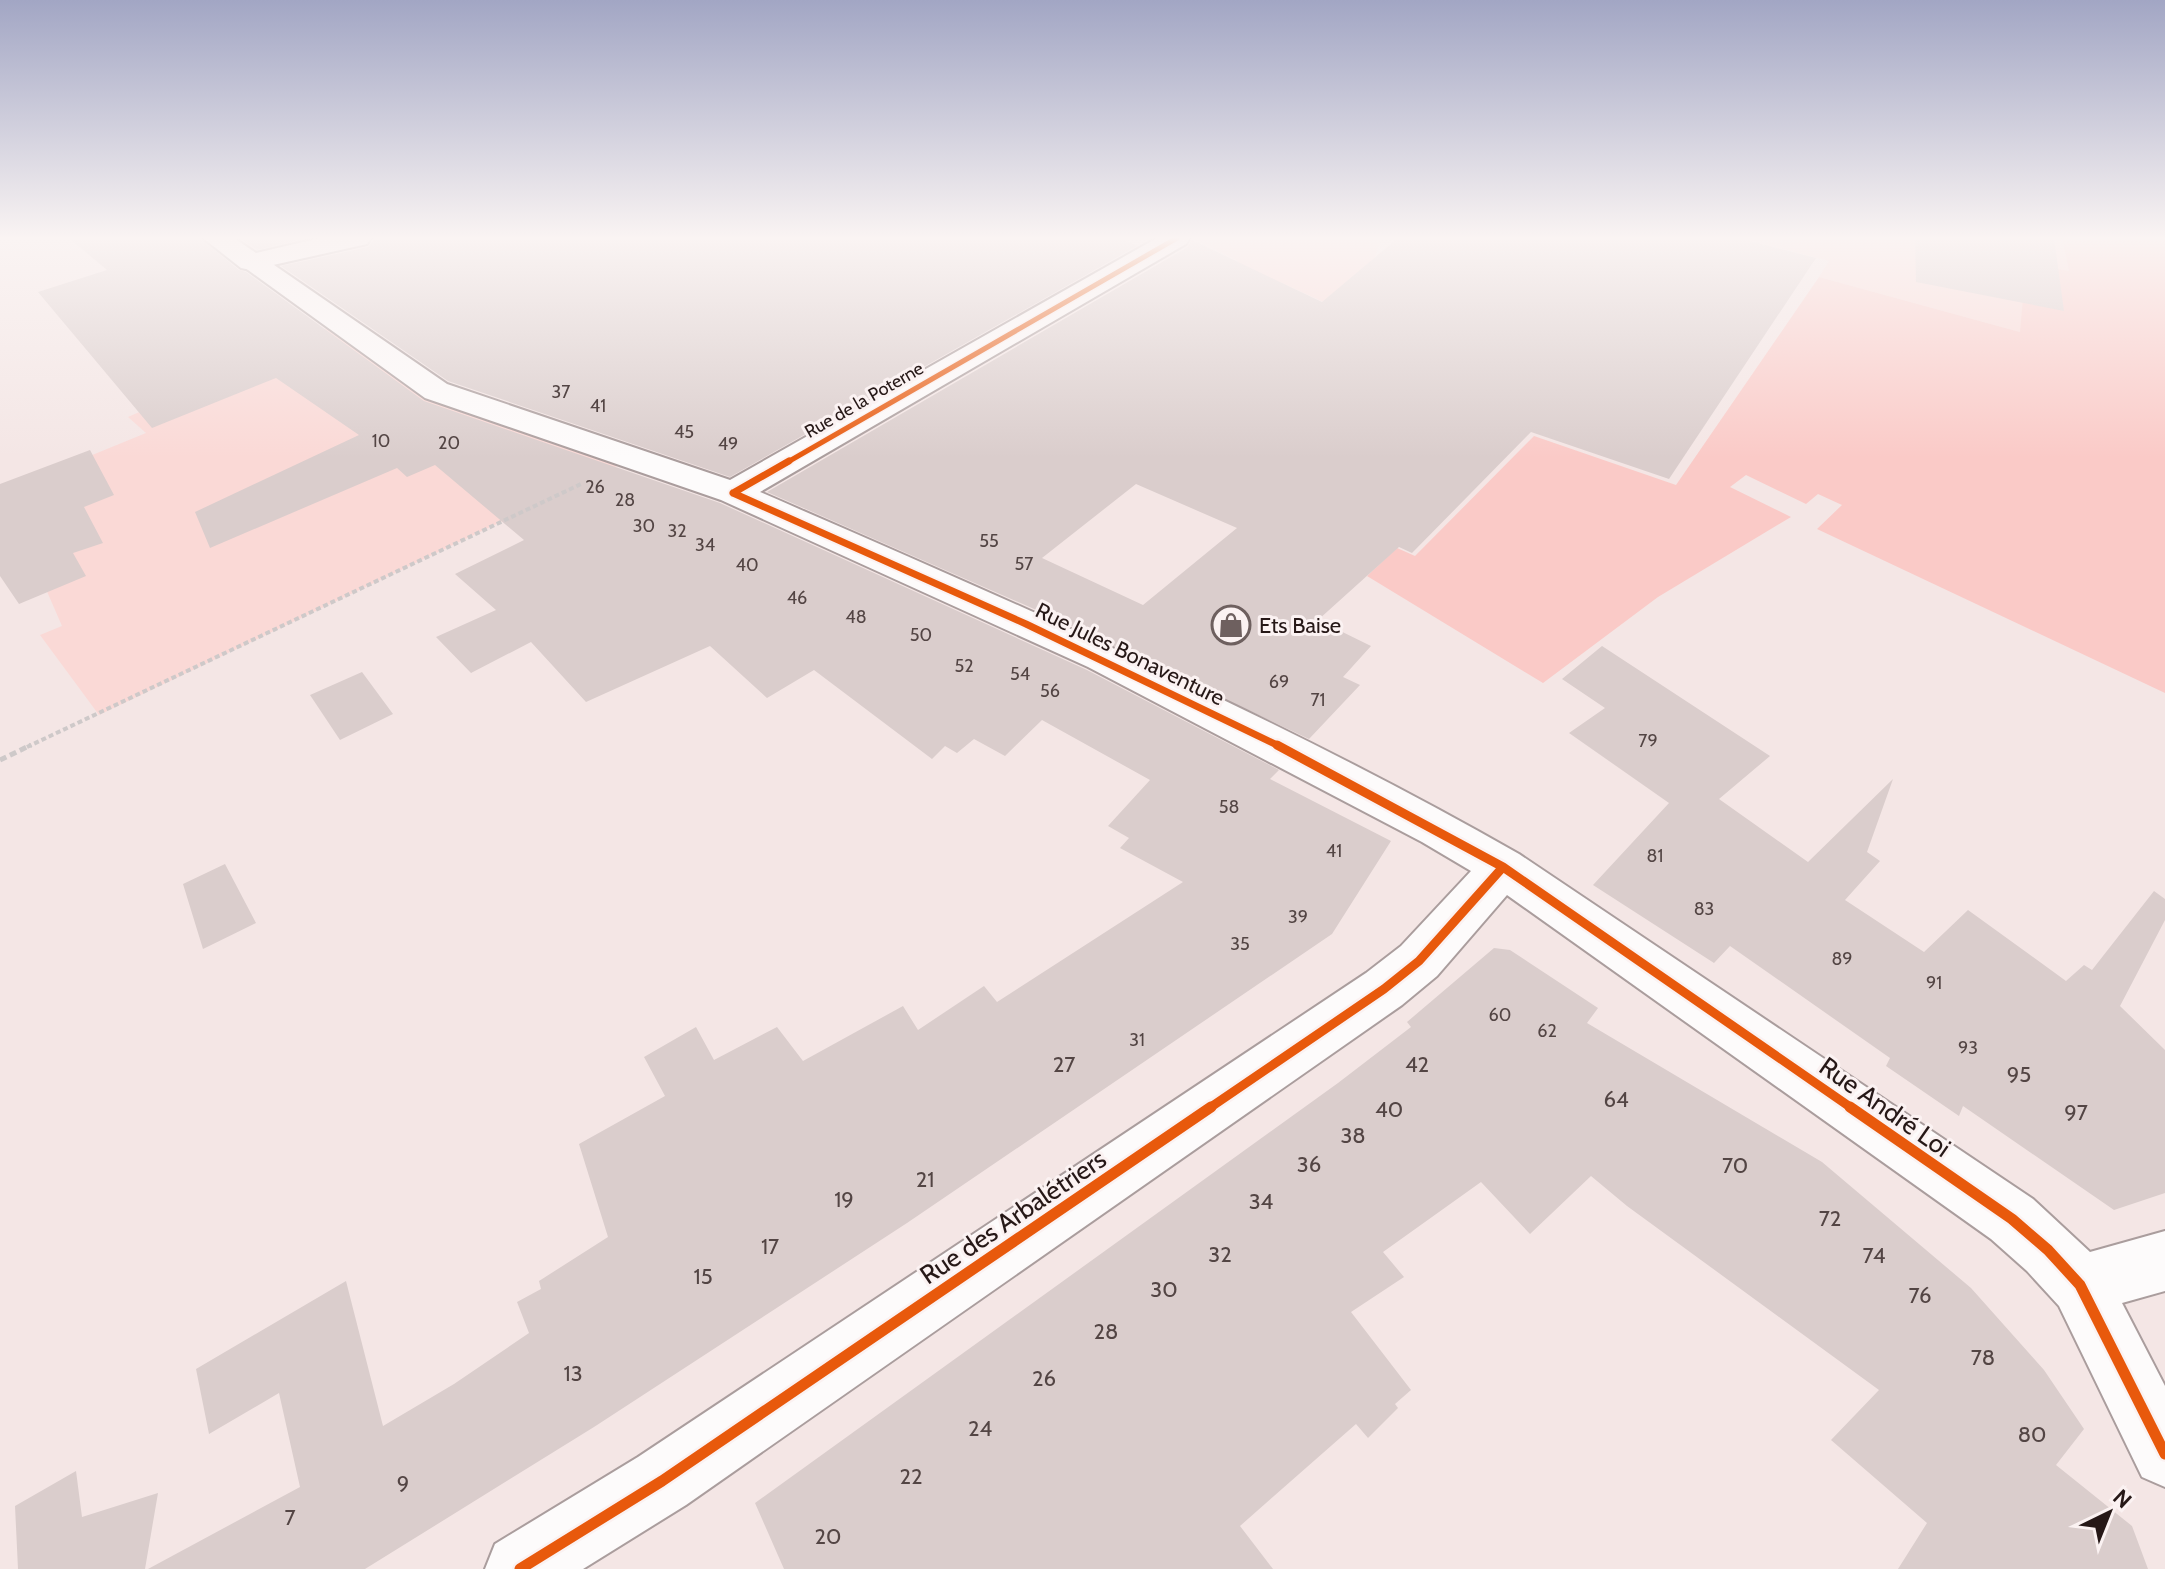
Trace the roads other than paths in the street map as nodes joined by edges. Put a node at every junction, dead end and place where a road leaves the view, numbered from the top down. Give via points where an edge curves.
1 (322, 311) edge
2 (1050, 311) edge
3 (733, 493) junction
4 (1503, 867) junction
5 (2165, 1261) edge
6 (2080, 1285) junction
7 (2165, 1454) edge
8 (520, 1569) edge

1 - 3 street, Rue Jules Bonaventure via 436,391
2 - 3 street, Rue de la Poterne
3 - 4 street, Rue Jules Bonaventure via 1102,657
4 - 6 street, Rue André Loi via 2012,1219
4 - 8 street, Rue des Arbalétriers via 1419,961 1384,989 662,1481
5 - 6 street
6 - 7 street, Rue André Loi

